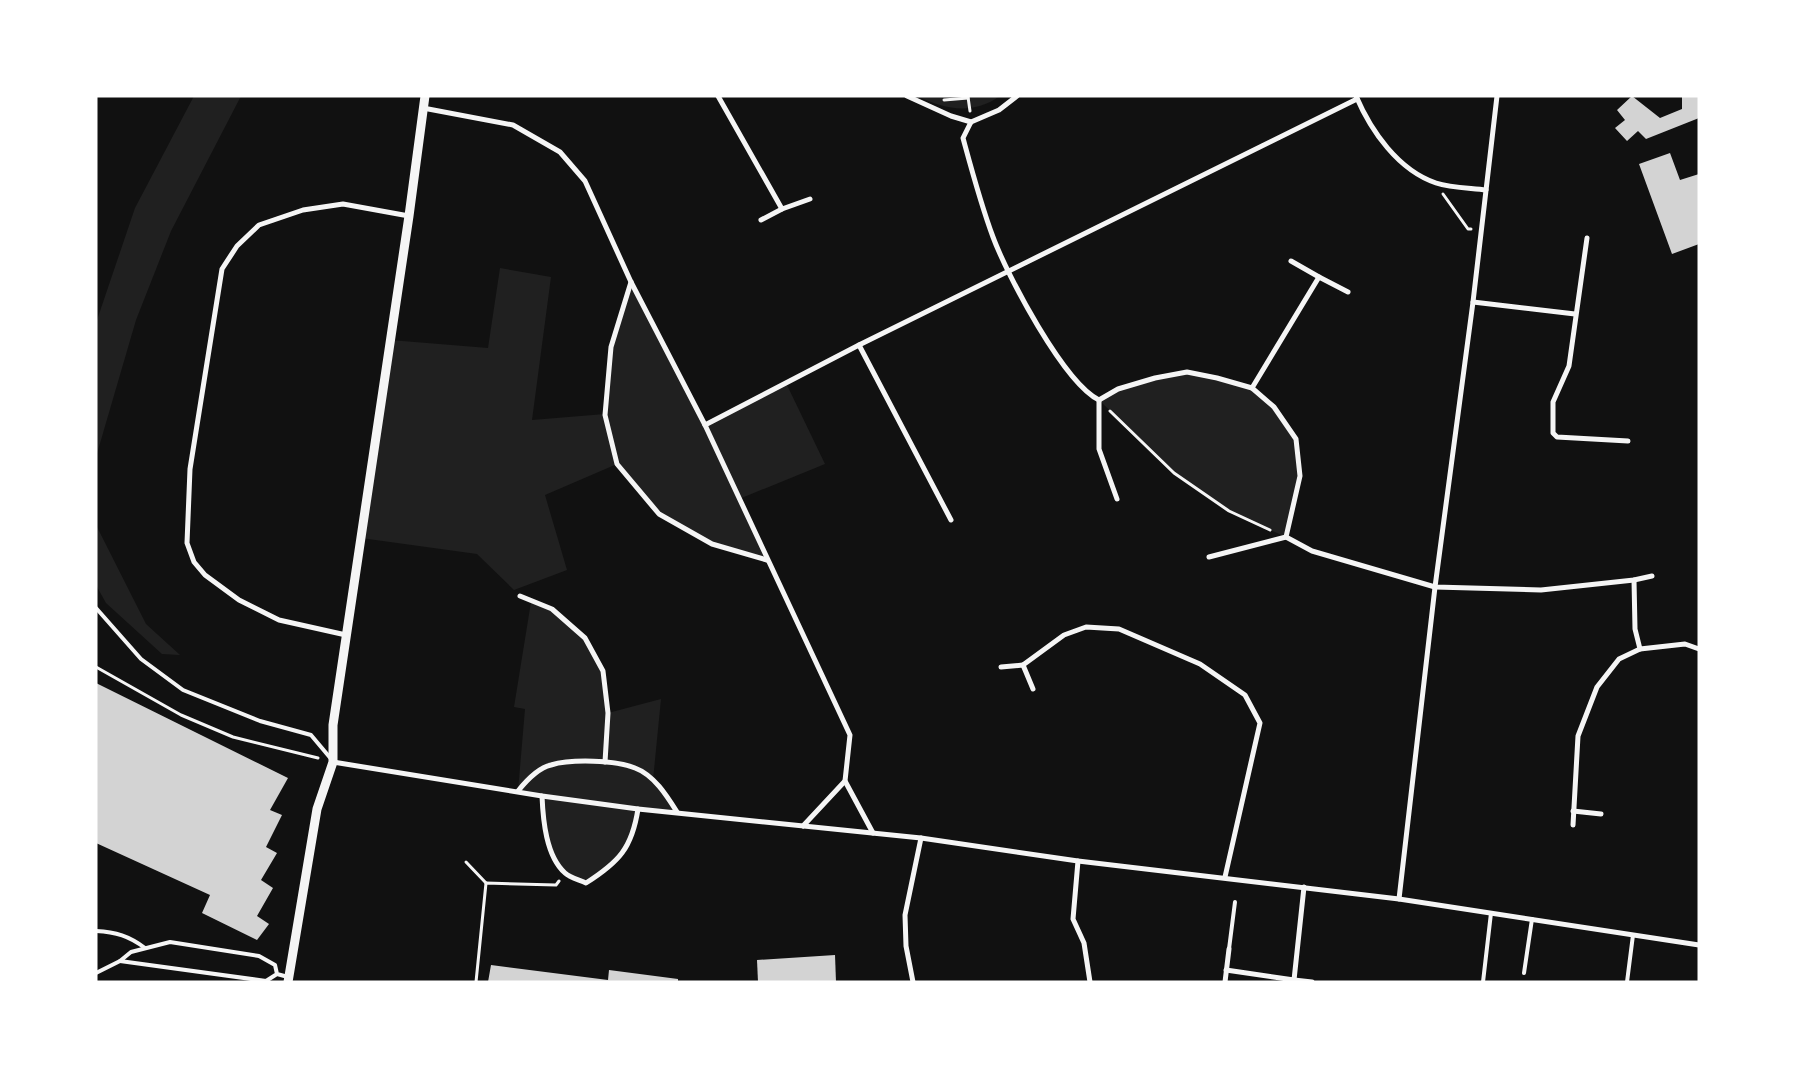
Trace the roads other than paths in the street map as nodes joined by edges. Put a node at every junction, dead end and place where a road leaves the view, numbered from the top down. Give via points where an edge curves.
1 (425, 96) edge
2 (718, 96) edge
3 (907, 96) edge
4 (1017, 96) edge
5 (1497, 96) edge
6 (1356, 98) edge
7 (423, 108) junction
8 (971, 122) junction
9 (1486, 190) junction
10 (810, 199) dead end
11 (782, 209) junction
12 (409, 216) junction
13 (761, 220) dead end
14 (1587, 238) dead end
15 (1291, 261) dead end
16 (1009, 272) junction
17 (1319, 277) junction
18 (631, 282) junction
19 (1348, 292) dead end
20 (1473, 302) junction
21 (1575, 314) junction
22 (859, 345) junction
23 (1252, 388) junction
24 (1100, 400) junction
25 (705, 425) junction
26 (1628, 441) dead end
27 (1117, 499) dead end
28 (951, 520) dead end
29 (1286, 538) junction
30 (1209, 557) dead end
31 (767, 560) junction
32 (1652, 576) dead end
33 (1634, 580) junction
34 (1435, 586) junction
35 (520, 596) dead end
36 (96, 608) edge
37 (346, 635) junction
38 (1640, 649) junction
39 (1699, 649) edge
40 (1023, 665) junction
41 (1001, 667) dead end
42 (1033, 689) dead end
43 (333, 762) junction
44 (605, 762) junction
45 (845, 781) junction
46 (518, 791) junction
47 (542, 796) junction
48 (638, 808) junction
49 (1573, 811) junction
50 (677, 812) junction
51 (1600, 814) dead end
52 (1573, 825) dead end
53 (803, 826) junction
54 (873, 833) junction
55 (921, 838) junction
56 (1078, 861) junction
57 (1225, 877) junction
58 (1304, 887) junction
59 (1399, 899) junction
60 (1235, 902) dead end
61 (1492, 913) junction
62 (1532, 919) junction
63 (96, 931) edge
64 (1633, 935) junction
65 (1699, 945) edge
66 (145, 948) junction
67 (1229, 949) joint
68 (120, 961) junction
69 (1226, 970) junction
70 (96, 973) edge
71 (1524, 973) dead end
72 (277, 974) junction
73 (288, 979) edge
74 (1294, 980) junction
75 (913, 982) edge
76 (1090, 982) edge
77 (1225, 982) edge
78 (1312, 982) edge
79 (1483, 982) edge
80 (1627, 982) edge

1 - 7 street
2 - 11 street
3 - 8 street
4 - 8 street via 998,110
5 - 9 street
6 - 9 street via 1381,140 1409,168 1436,183
6 - 16 street
7 - 12 street
7 - 18 street via 513,125 560,152 585,181
8 - 16 street via 963,138 993,237
9 - 20 street
10 - 11 street
11 - 13 street
12 - 37 street
12 - 37 street via 343,204 303,210 259,225 237,246 222,269 190,469 187,542 194,562 205,575 239,600 279,620
14 - 21 street
15 - 17 street
16 - 22 street
16 - 24 street via 1053,351 1089,395
17 - 19 street
17 - 23 street
18 - 25 street
18 - 31 street via 611,347 605,415 617,464 659,514 712,544
20 - 21 street
20 - 34 street
21 - 26 street via 1569,366 1553,402 1553,433 1557,437
22 - 25 street
22 - 28 street
23 - 24 street via 1187,372 1118,389
23 - 29 street via 1274,407 1296,438 1300,476
24 - 27 street via 1099,449
25 - 31 street
29 - 30 street
29 - 34 street via 1312,551
31 - 45 street via 850,735
32 - 33 street
33 - 34 street via 1541,590
33 - 38 street via 1635,629
34 - 59 street
35 - 44 street via 552,609 586,638 603,671 608,713
36 - 43 lane via 141,659 183,690 260,721 311,735
37 - 43 street via 333,725
38 - 39 street via 1685,644
38 - 49 street via 1619,659 1597,687 1578,736
40 - 41 street
40 - 42 street
40 - 57 street via 1064,635 1086,627 1119,629 1200,664 1245,695 1260,723
43 - 46 street
43 - 73 street via 317,809
44 - 46 street via 550,765 526,780
44 - 50 street via 635,768 653,780
45 - 53 street
45 - 54 street
46 - 47 street
47 - 48 street
47 - 48 street via 550,849 565,873 586,883 621,855 634,834
48 - 50 street
49 - 51 street
49 - 52 street
50 - 53 street
53 - 54 street
54 - 55 street
55 - 56 street
55 - 75 street via 905,915 906,946
56 - 57 street
56 - 76 street via 1073,920 1084,943
57 - 58 street
58 - 59 street
58 - 74 street
59 - 61 street
60 - 67 lane
61 - 62 street
61 - 79 lane
62 - 64 street
62 - 71 lane
63 - 66 lane via 129,937
64 - 65 street
64 - 80 lane
66 - 68 lane via 131,952
66 - 72 lane via 170,942 259,956 276,965
67 - 69 street
68 - 70 lane
68 - 72 lane via 266,981
69 - 74 street
69 - 77 street
72 - 73 lane
74 - 78 street

